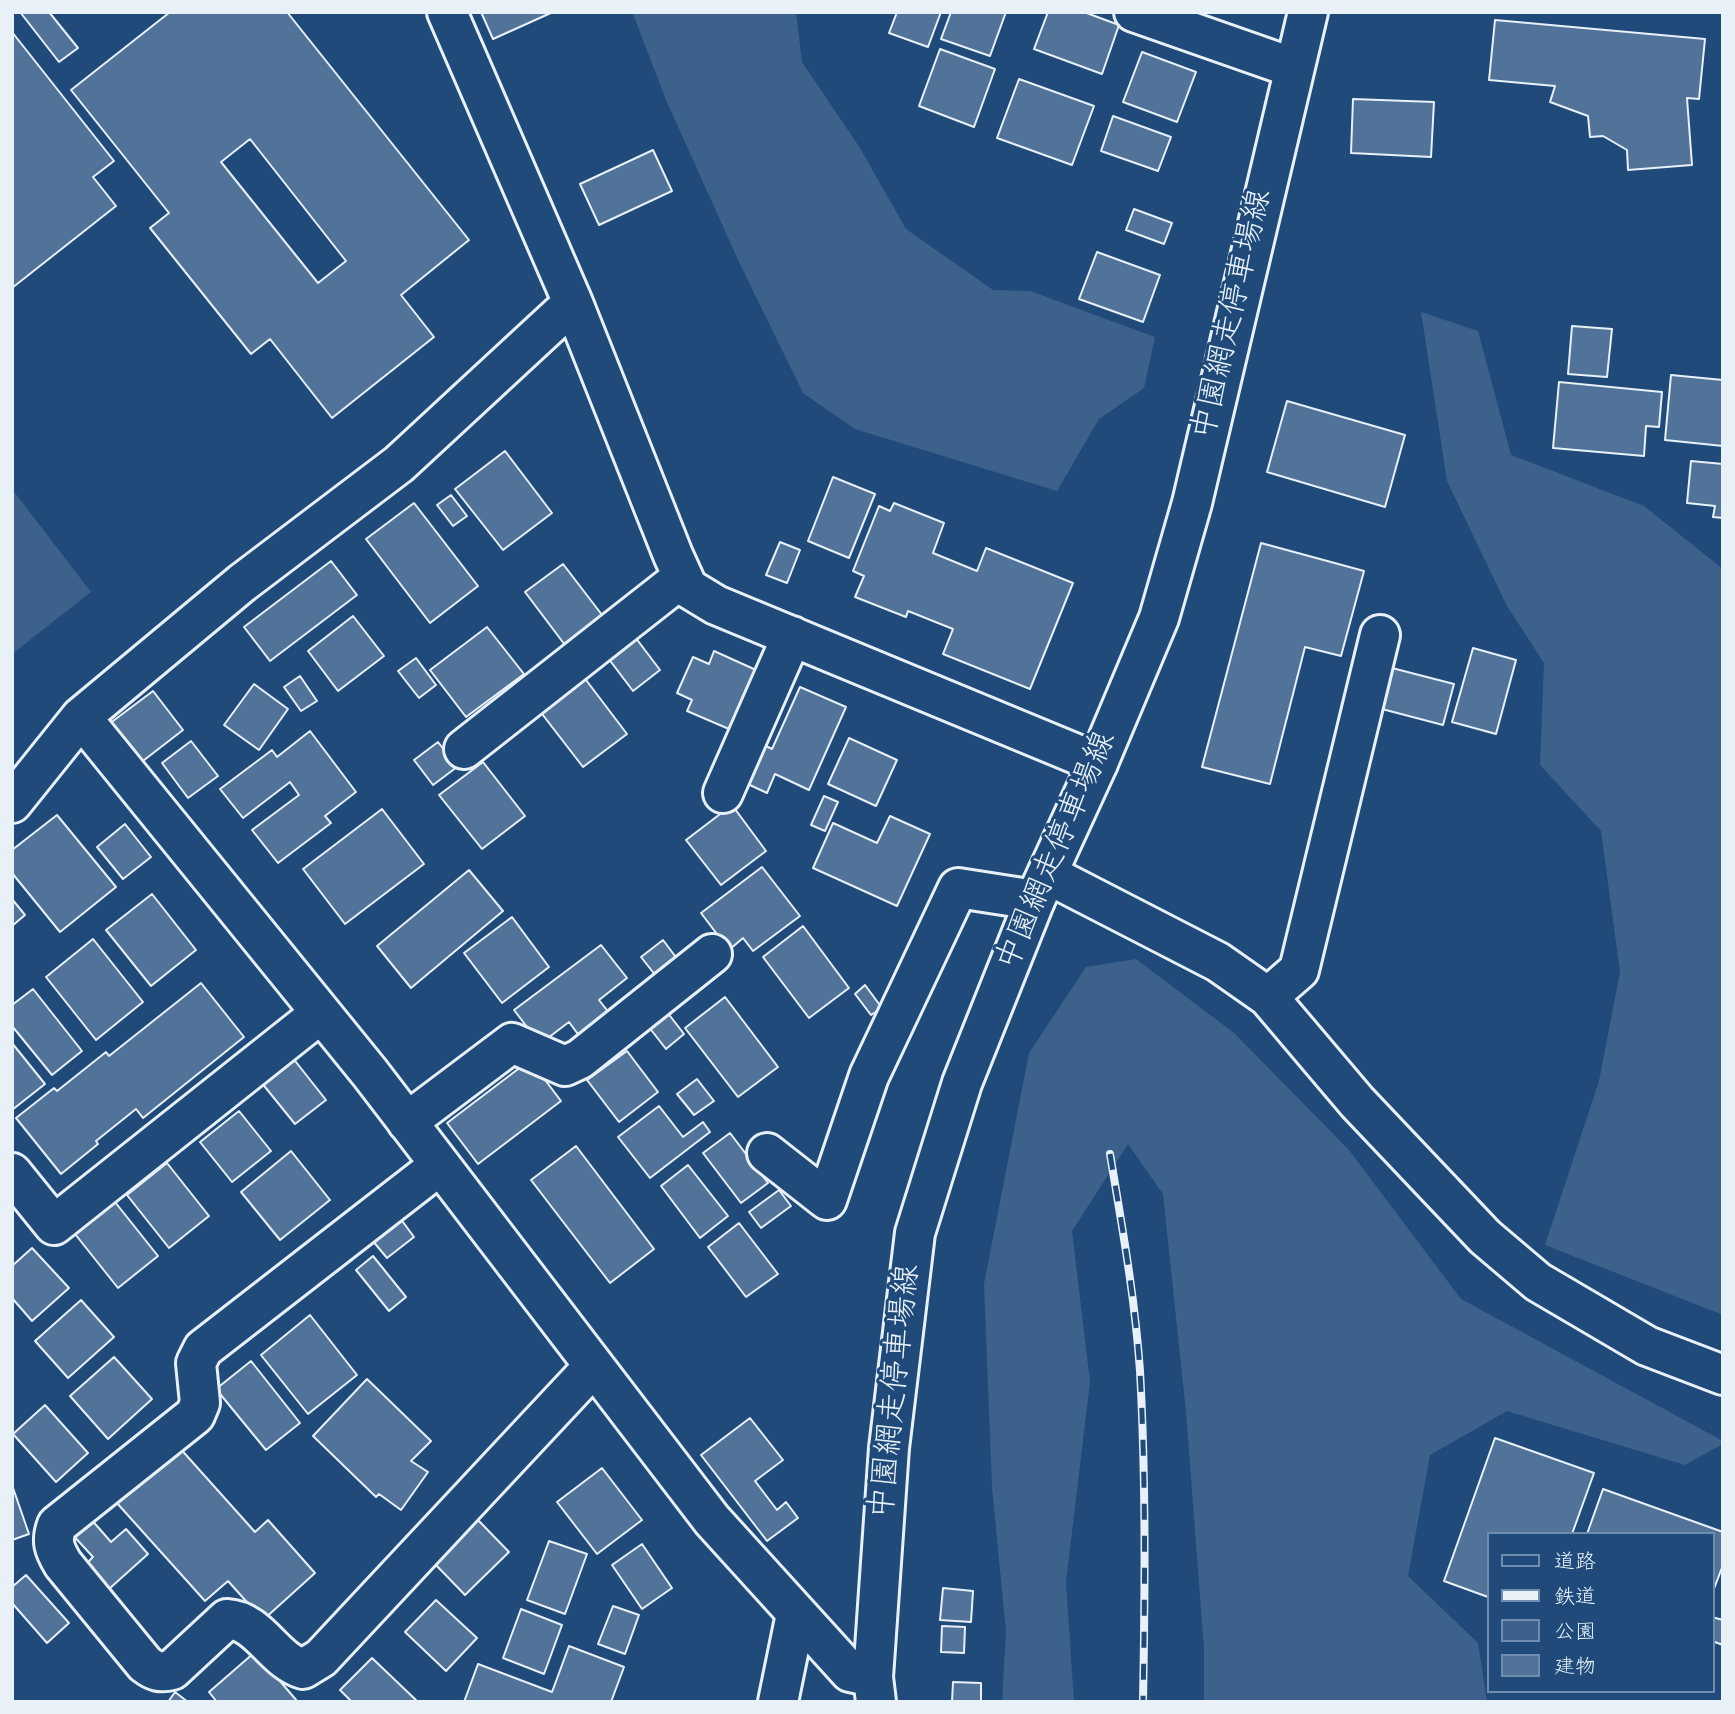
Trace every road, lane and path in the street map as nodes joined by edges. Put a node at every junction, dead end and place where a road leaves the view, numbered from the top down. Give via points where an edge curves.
1 (447, 12) edge
2 (1134, 12) edge
3 (1308, 12) edge
4 (1294, 68) junction
5 (573, 303) junction
6 (683, 577) junction
7 (1380, 635) dead end
8 (792, 636) junction
9 (81, 717) junction
10 (464, 749) dead end
11 (1098, 763) junction
12 (723, 793) dead end
13 (12, 803) edge
14 (1042, 888) junction
15 (712, 954) dead end
16 (1268, 998) junction
17 (321, 1013) junction
18 (407, 1122) junction
19 (767, 1153) dead end
20 (440, 1166) junction
21 (12, 1173) edge
22 (594, 1366) junction
23 (1723, 1375) edge
24 (796, 1614) junction
25 (874, 1689) edge
26 (778, 1702) edge

1 - 5 street
2 - 4 street
3 - 4 street, 中園網走停車場線
4 - 11 street, 中園網走停車場線 via 1192,503 1163,606
5 - 6 street
5 - 9 street via 399,464 243,583
6 - 8 street via 700,597
6 - 10 street
7 - 16 street via 1299,970
8 - 11 street
8 - 12 street
9 - 13 street
9 - 17 street
11 - 14 street, 中園網走停車場線
14 - 16 street via 1218,962
14 - 19 street via 958,888 869,1076 827,1200
14 - 25 street, 中園網走停車場線 via 962,1083 915,1233 889,1448
15 - 18 street via 580,1059 565,1066 512,1043
16 - 23 street via 1357,1102 1485,1237 1538,1282 1647,1346
17 - 18 street
17 - 21 street via 54,1225
18 - 20 street
20 - 22 street
20 - 22 street via 203,1349 196,1363 200,1402 195,1415 57,1525 54,1549 63,1564 152,1670 172,1670 227,1619 251,1627 293,1666 303,1669 321,1658
22 - 24 street via 712,1520
24 - 25 street via 850,1672
24 - 26 street

